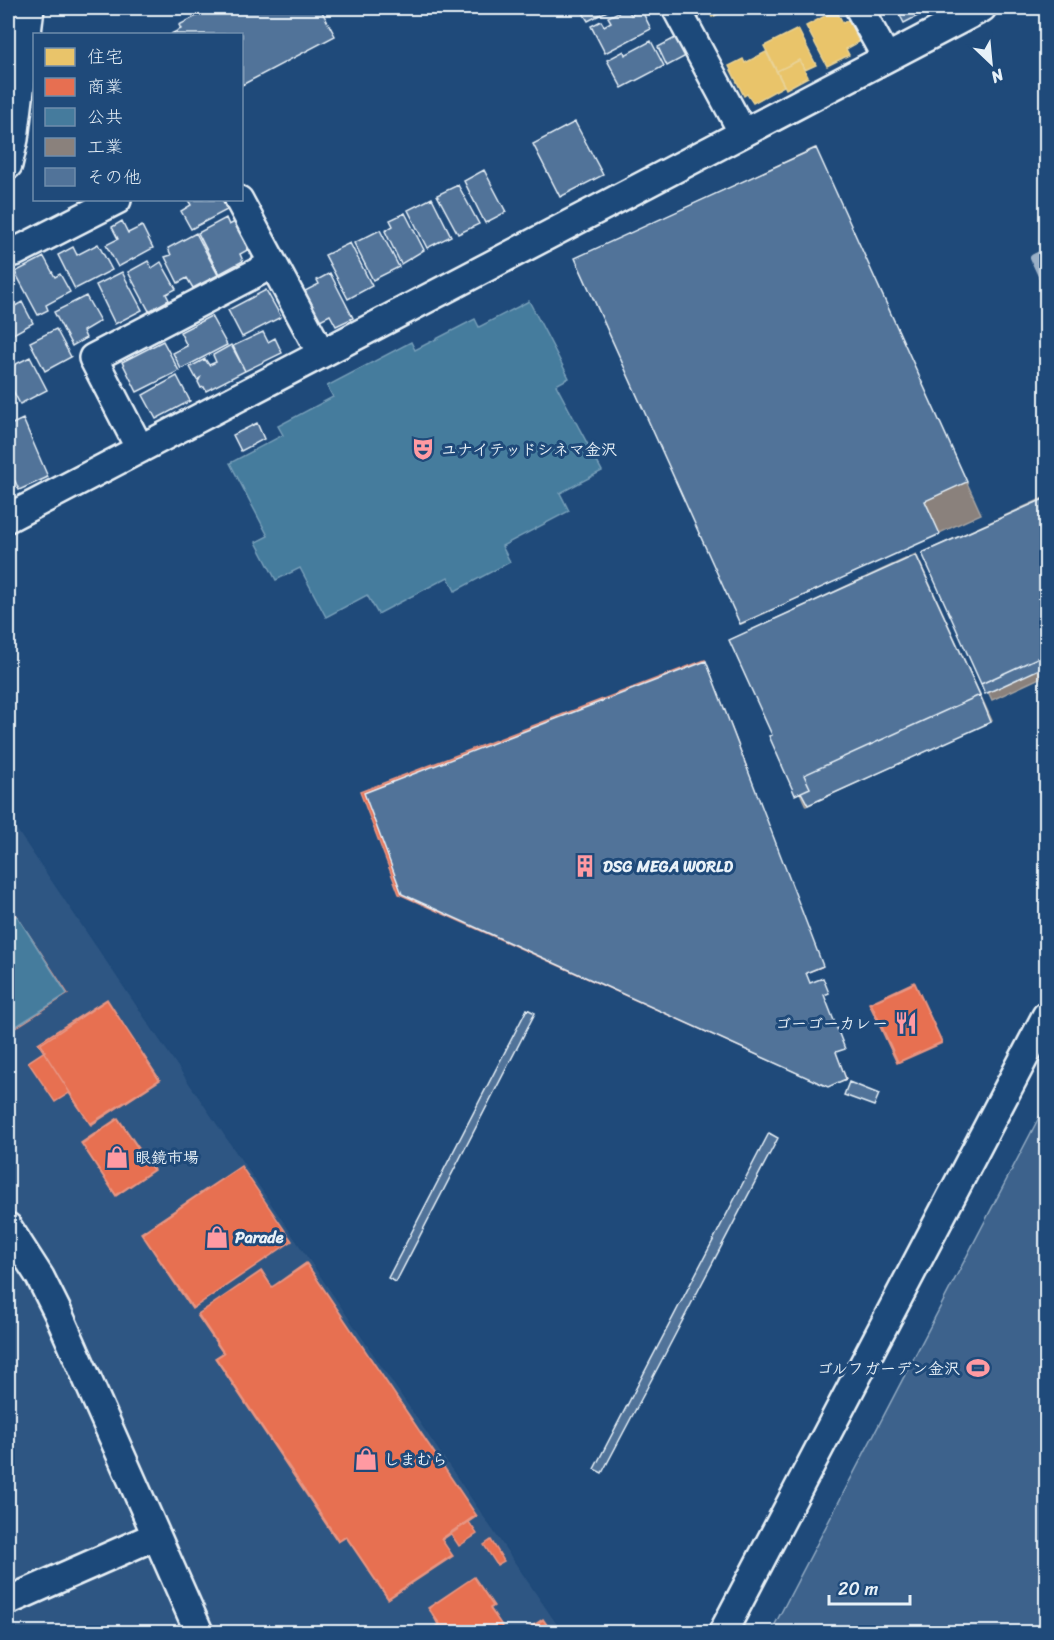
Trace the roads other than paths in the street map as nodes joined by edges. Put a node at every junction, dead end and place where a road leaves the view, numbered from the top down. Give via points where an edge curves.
1 (30, 8) edge
2 (676, 8) edge
3 (859, 8) edge
4 (982, 8) edge
5 (886, 57) junction
6 (743, 133) junction
7 (8, 165) edge
8 (115, 201) edge
9 (240, 201) edge
10 (8, 250) edge
11 (273, 264) junction
12 (321, 353) junction
13 (140, 449) junction
14 (8, 518) edge
15 (1047, 1016) edge
16 (8, 1227) edge
17 (155, 1536) junction
18 (8, 1601) edge
19 (199, 1632) edge
20 (723, 1632) edge

1 - 7 street
2 - 6 street
3 - 5 street
4 - 5 street
5 - 6 street
6 - 12 street
8 - 10 street via 15,252
9 - 11 street
11 - 12 street
11 - 13 street via 93,358
12 - 13 street
13 - 14 street
15 - 20 street
16 - 17 street via 58,1313
17 - 18 street
17 - 19 street

